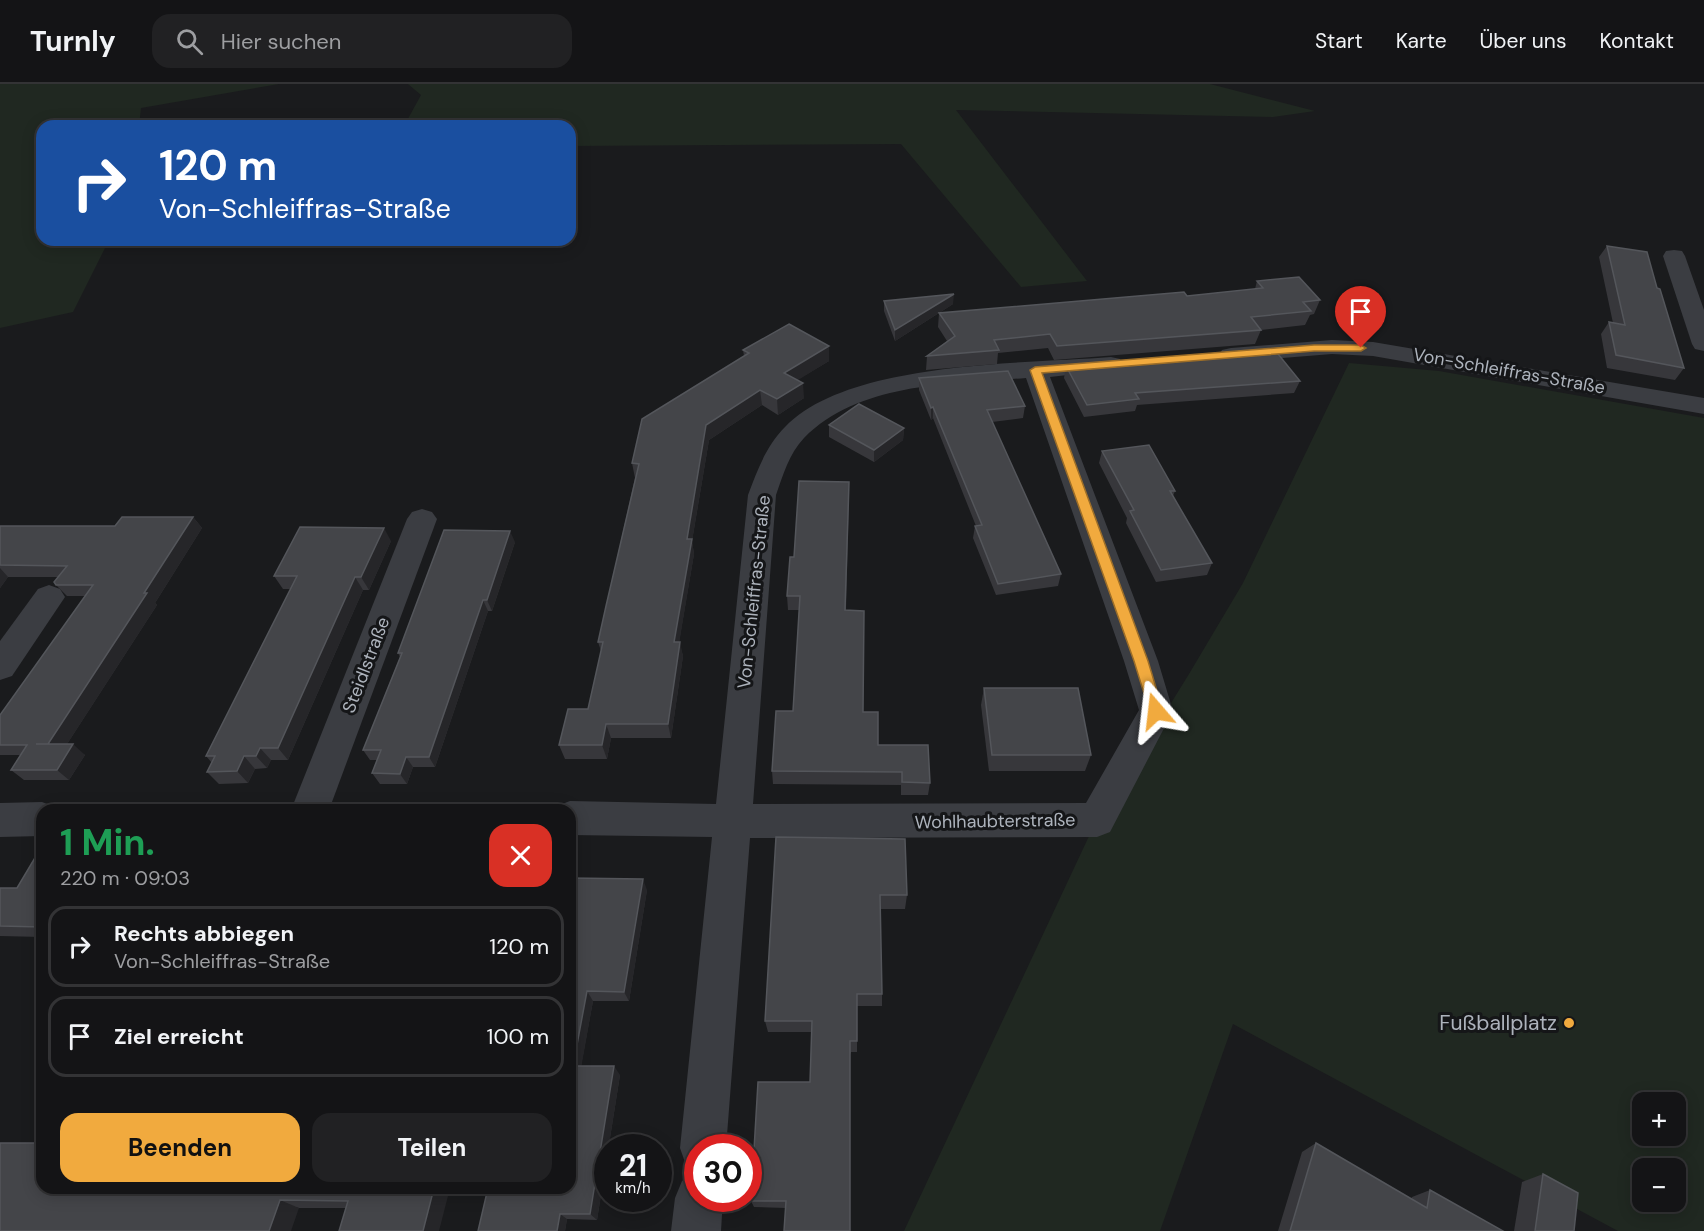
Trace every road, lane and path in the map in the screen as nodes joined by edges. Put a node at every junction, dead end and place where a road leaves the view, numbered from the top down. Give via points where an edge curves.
1 (1674, 256) dead end
2 (1704, 344) edge
3 (1198, 357) edge
4 (1140, 362) edge
5 (1035, 370) junction
6 (1704, 406) edge
7 (422, 519) dead end
8 (49, 597) dead end
9 (0, 667) edge
10 (312, 804) edge
11 (576, 818) edge
12 (36, 819) edge
13 (0, 820) edge
14 (732, 821) junction
15 (704, 1134) edge
16 (698, 1212) edge
17 (696, 1231) edge

1 - 2 street
3 - 6 street, Von-Schleiffras-Straße via 1332,347 1373,348
4 - 5 street, Von-Schleiffras-Straße
5 - 14 street, Von-Schleiffras-Straße via 912,381 870,390 816,414 778,452 762,495
5 - 14 street, Wohlhaubterstraße via 1156,711 1097,820
7 - 10 street, Steidlstraße
8 - 9 street
11 - 14 street
12 - 13 street
14 - 15 street, Von-Schleiffras-Straße
16 - 17 street

